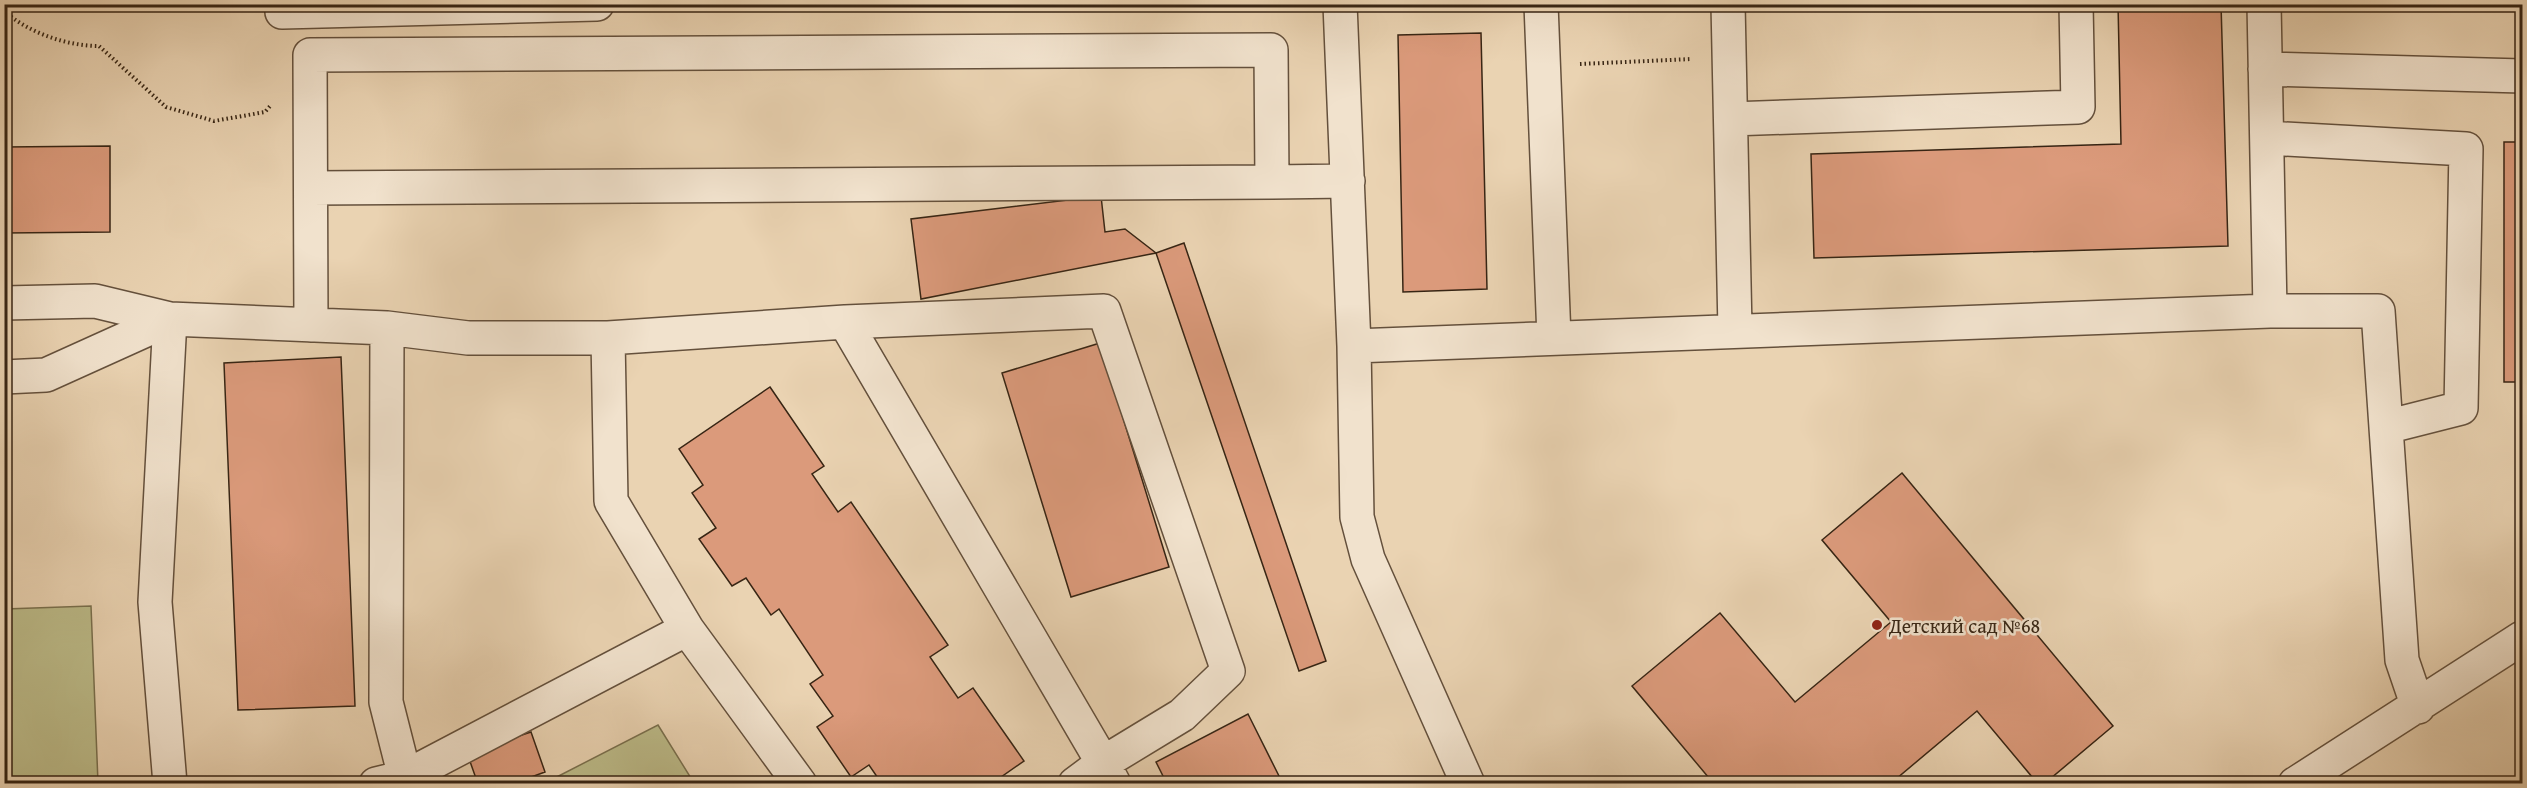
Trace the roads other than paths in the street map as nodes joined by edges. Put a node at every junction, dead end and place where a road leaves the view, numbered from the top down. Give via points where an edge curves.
1 (282, 4) edge
2 (597, 4) edge
3 (1340, 4) edge
4 (1541, 4) edge
5 (1728, 4) edge
6 (2076, 4) edge
7 (2264, 4) edge
8 (521, 5) edge
9 (2265, 69) junction
10 (2523, 76) edge
11 (1731, 118) junction
12 (2267, 138) junction
13 (1272, 182) junction
14 (1348, 182) junction
15 (311, 188) junction
16 (4, 303) edge
17 (2271, 310) junction
18 (170, 319) junction
19 (845, 322) junction
20 (311, 325) junction
21 (387, 328) junction
22 (1736, 330) junction
23 (608, 338) junction
24 (1554, 338) junction
25 (1354, 346) junction
26 (4, 377) edge
27 (2386, 427) junction
28 (687, 629) junction
29 (2523, 638) edge
30 (2418, 707) junction
31 (1108, 773) edge
32 (397, 781) edge
33 (170, 783) edge
34 (800, 783) edge
35 (1075, 783) edge
36 (1468, 783) edge
37 (2295, 783) edge

1 - 8 lane via 282,12
2 - 8 lane
3 - 14 lane
4 - 24 lane
5 - 11 lane
6 - 11 lane via 2078,107
7 - 9 lane
9 - 10 lane
9 - 12 lane
11 - 22 lane
12 - 17 lane
12 - 27 lane via 2466,149 2461,408
13 - 14 lane
13 - 15 lane
13 - 15 lane via 1271,50 310,55
14 - 25 lane
15 - 20 lane
16 - 18 lane via 95,301
17 - 22 lane
17 - 27 lane via 2378,311
18 - 20 lane
18 - 26 lane via 46,375
18 - 33 lane via 155,602
19 - 23 lane
19 - 31 lane
19 - 31 lane via 1104,311 1228,671 1182,715
20 - 21 lane
21 - 23 lane via 468,338
21 - 32 lane via 386,702
22 - 24 lane
23 - 28 lane via 611,501
24 - 25 lane
25 - 36 lane via 1357,517 1368,559
27 - 30 lane via 2402,660
28 - 32 lane
28 - 34 lane
29 - 30 lane
30 - 37 lane
31 - 35 lane

